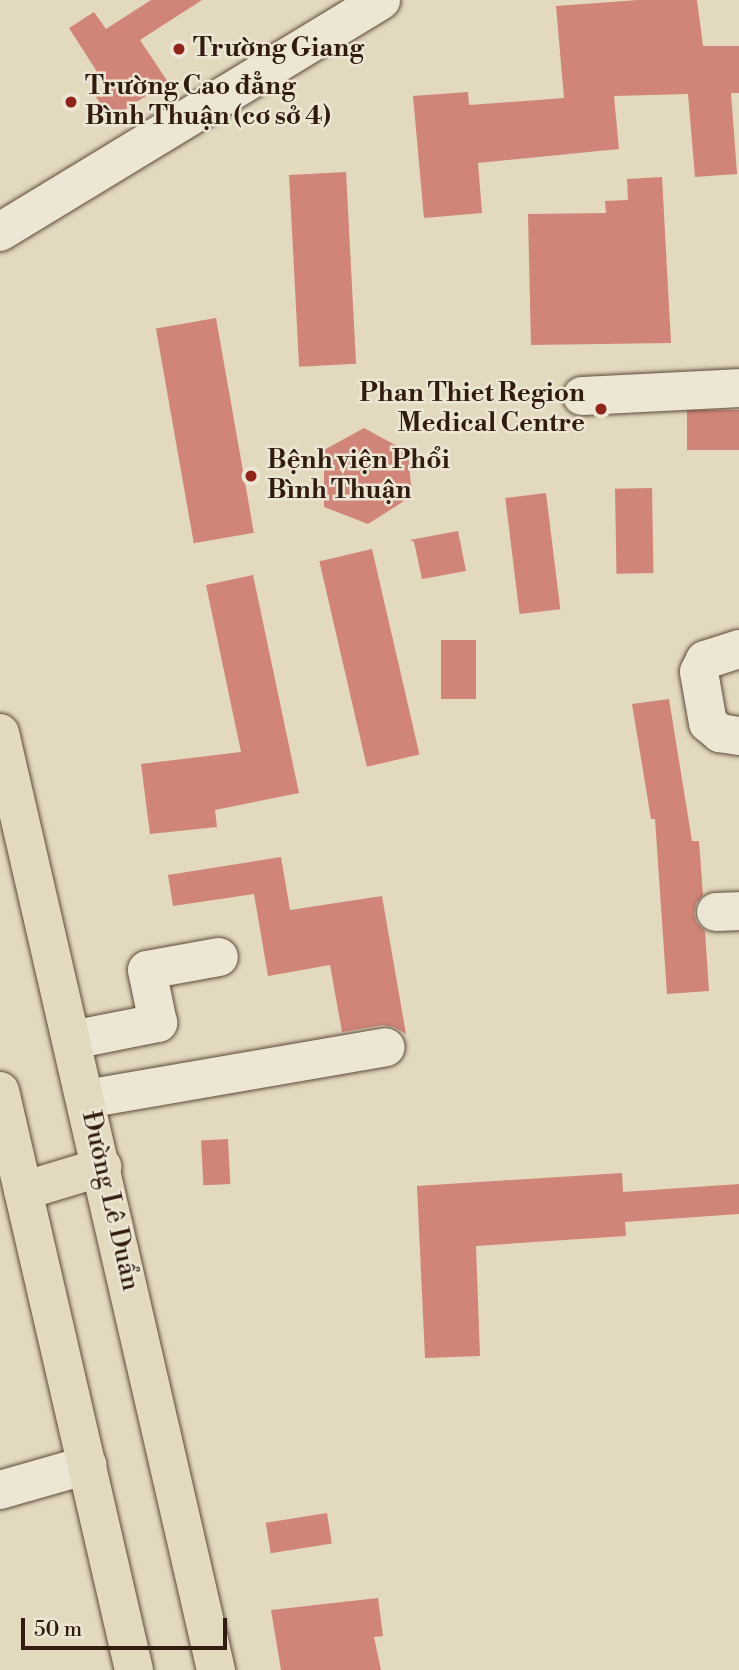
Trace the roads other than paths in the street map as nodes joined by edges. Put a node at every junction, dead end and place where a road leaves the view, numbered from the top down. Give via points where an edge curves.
1 (381, 0) edge
2 (0, 232) edge
3 (739, 388) edge
4 (582, 397) dead end
5 (739, 649) edge
6 (0, 733) edge
7 (739, 736) edge
8 (219, 957) dead end
9 (72, 1040) junction
10 (386, 1047) dead end
11 (0, 1091) edge
12 (86, 1099) junction
13 (102, 1167) junction
14 (23, 1191) junction
15 (87, 1465) junction
16 (0, 1490) edge
17 (134, 1670) edge
18 (216, 1670) edge

1 - 2 street
3 - 4 street
5 - 7 street via 705,660 699,672 708,723 720,733
6 - 9 main road, Đường Lê Duẩn
8 - 9 street via 147,970 158,1023
9 - 12 main road, Đường Lê Duẩn
10 - 12 street
11 - 14 main road
12 - 13 main road, Đường Lê Duẩn
13 - 14 main road
13 - 18 main road, Đường Lê Duẩn
14 - 15 main road
15 - 16 street
15 - 17 main road

